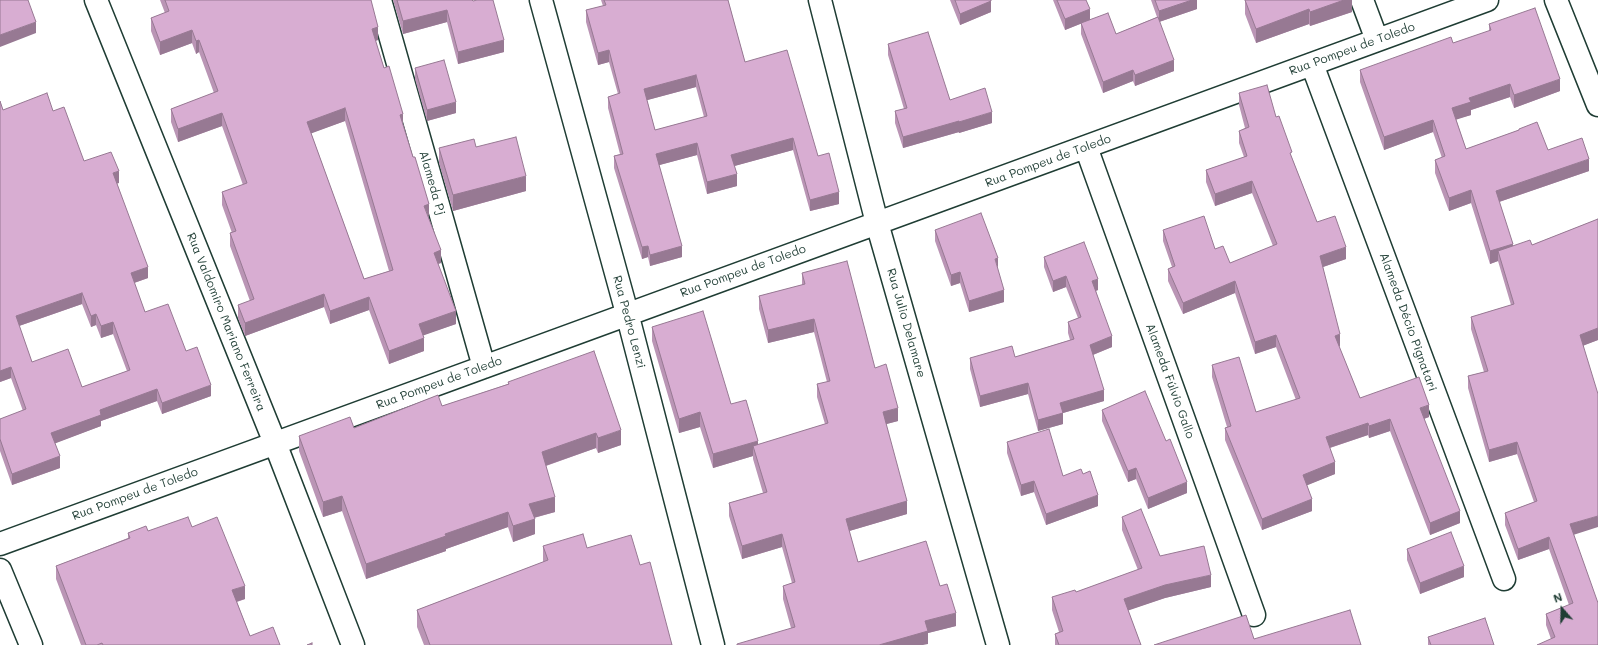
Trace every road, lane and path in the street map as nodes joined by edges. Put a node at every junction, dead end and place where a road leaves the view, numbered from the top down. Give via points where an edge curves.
1 (96, 0) edge
2 (380, 0) edge
3 (541, 0) edge
4 (820, 0) edge
5 (1362, 0) edge
6 (1487, 0) edge
7 (1556, 0) edge
8 (1377, 40) junction
9 (1312, 64) junction
10 (1598, 105) edge
11 (1086, 147) junction
12 (877, 223) junction
13 (626, 313) junction
14 (484, 367) junction
15 (275, 443) junction
16 (0, 544) edge
17 (0, 570) edge
18 (1504, 579) dead end
19 (1254, 615) dead end
20 (31, 645) edge
21 (353, 645) edge
22 (713, 645) edge
23 (998, 645) edge

1 - 15 street, Rua Valdomiro Mariano Ferreira
2 - 14 street, Alameda Pj
3 - 13 street, Rua Pedro Lenzi
4 - 12 street, Rua Julio Delamare
5 - 8 street
6 - 8 street, Rua Pompeu de Toledo
7 - 10 street
8 - 9 street, Rua Pompeu de Toledo
9 - 11 street, Rua Pompeu de Toledo
9 - 18 street, Alameda Décio Pignatari
11 - 12 street, Rua Pompeu de Toledo
11 - 19 street, Alameda Fúlvio Gallo
12 - 13 street, Rua Pompeu de Toledo
12 - 23 street, Rua Julio Delamare
13 - 14 street, Rua Pompeu de Toledo
13 - 22 street, Rua Pedro Lenzi
14 - 15 street, Rua Pompeu de Toledo
15 - 16 street, Rua Pompeu de Toledo
15 - 21 street, Rua Valdomiro Mariano Ferreira
17 - 20 street

